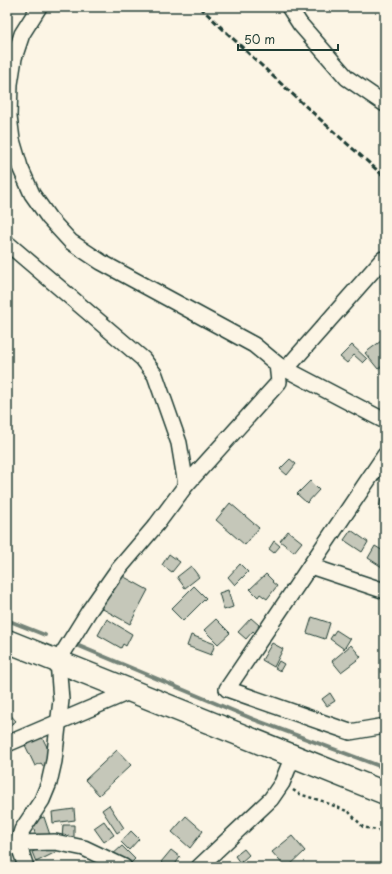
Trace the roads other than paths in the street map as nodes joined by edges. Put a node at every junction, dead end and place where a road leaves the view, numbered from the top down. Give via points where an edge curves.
1 (39, 7) edge
2 (289, 7) edge
3 (385, 104) edge
4 (7, 243) edge
5 (385, 259) edge
6 (282, 367) junction
7 (385, 421) edge
8 (385, 455) edge
9 (186, 485) junction
10 (310, 566) junction
11 (385, 591) edge
12 (7, 641) edge
13 (58, 661) junction
14 (131, 691) junction
15 (58, 722) junction
16 (385, 726) edge
17 (7, 744) edge
18 (293, 756) junction
19 (385, 793) edge
20 (12, 846) edge
21 (26, 867) edge
22 (124, 867) edge
23 (199, 867) edge

1 - 6 street via 22,34 14,58 10,84 9,116 12,140 32,194 71,242 100,262 254,344
2 - 3 street via 300,24 347,78
4 - 9 street via 144,359 155,375 179,443
5 - 6 street
6 - 7 street
6 - 9 street via 279,382
8 - 10 street
9 - 13 street via 157,524 117,570
10 - 11 street
10 - 16 street via 228,689 350,732
12 - 13 highway
13 - 14 highway
13 - 15 street via 61,700
14 - 15 street
14 - 18 highway
15 - 17 street
15 - 20 street via 49,783 42,800
18 - 19 highway
18 - 23 street via 282,783 271,799
20 - 21 street
20 - 22 street via 55,842 84,848

